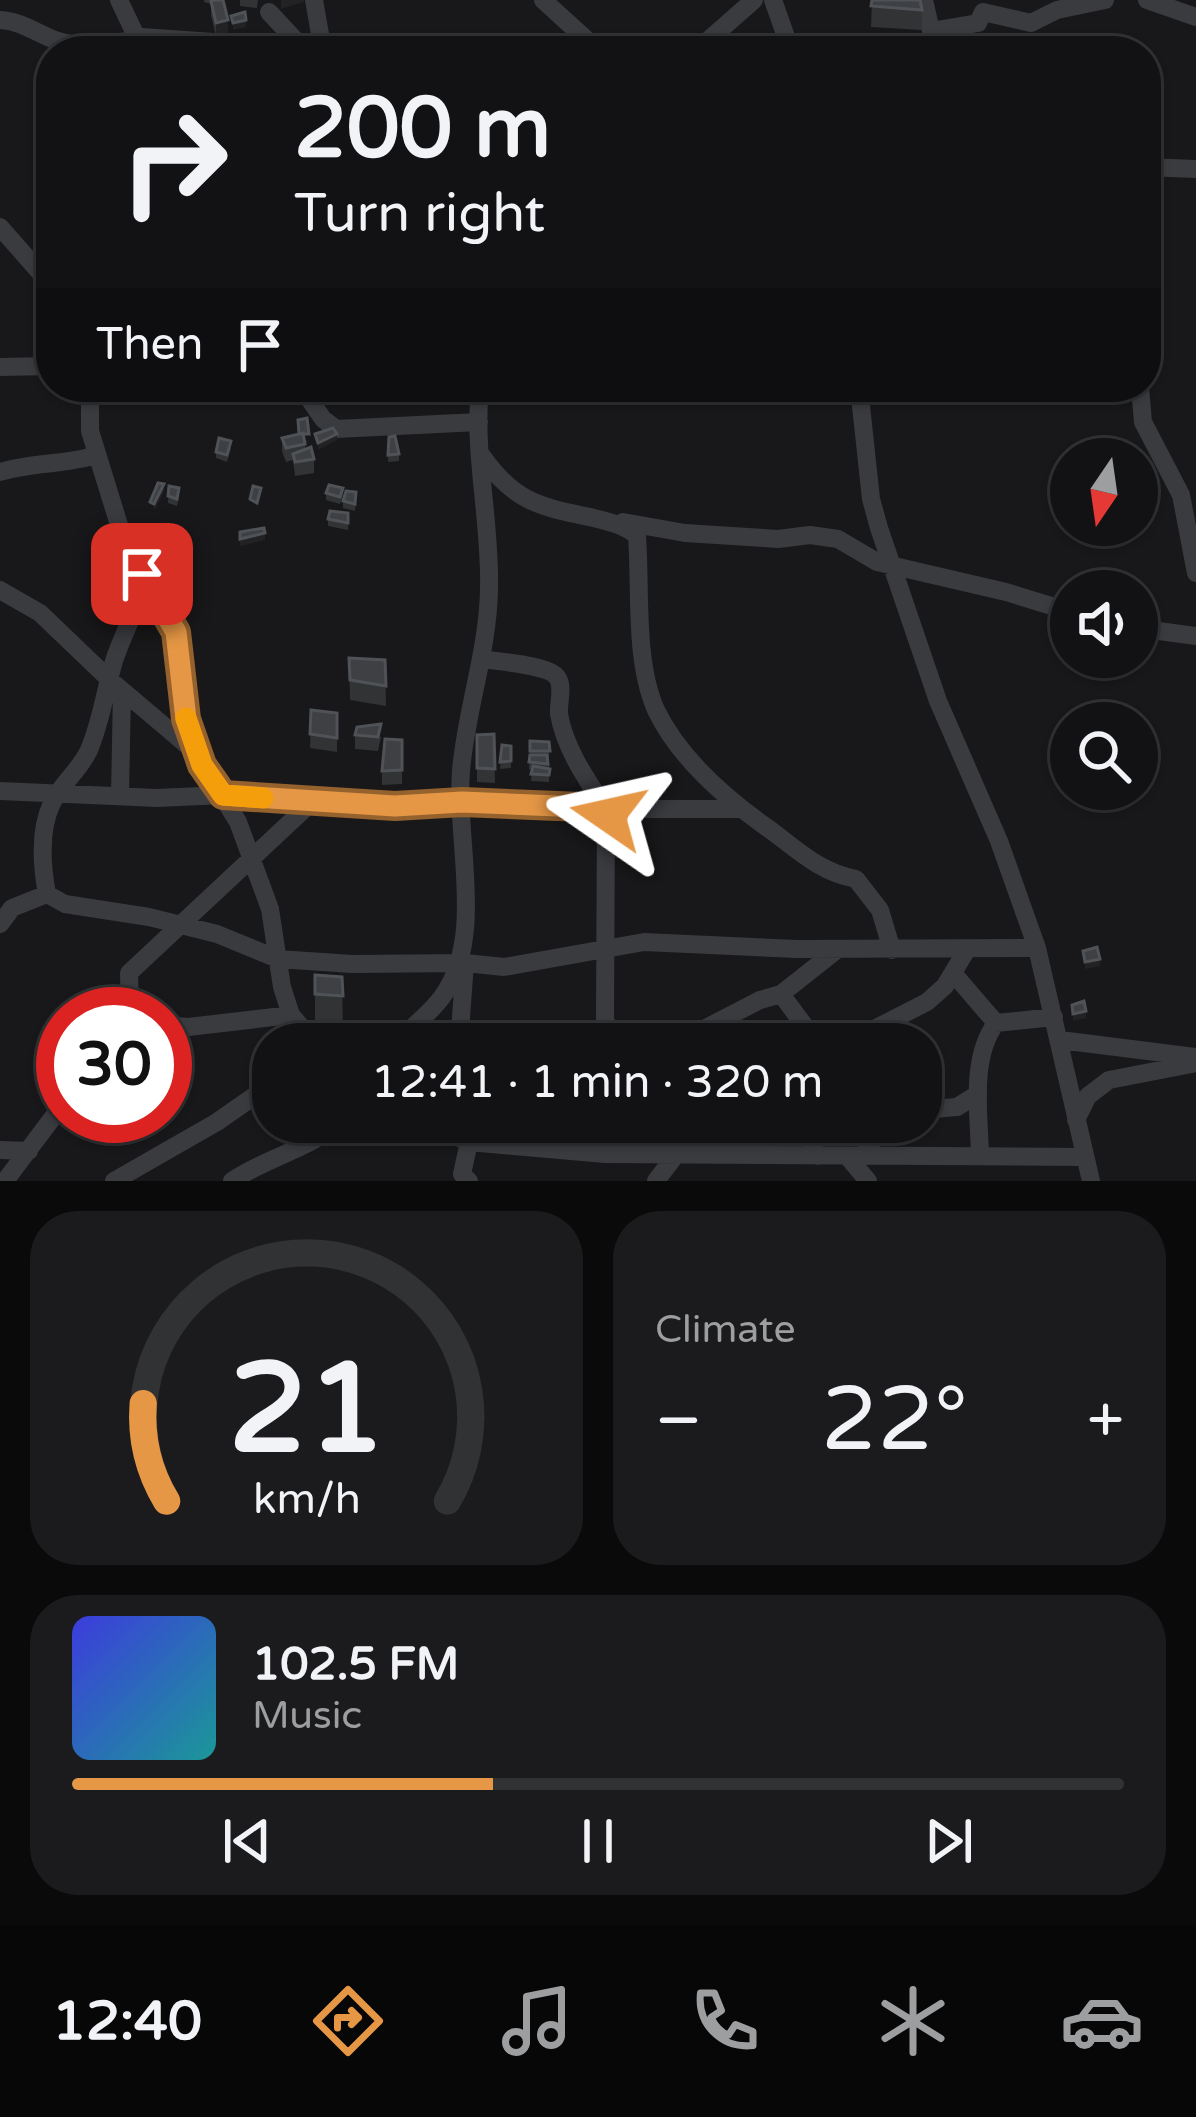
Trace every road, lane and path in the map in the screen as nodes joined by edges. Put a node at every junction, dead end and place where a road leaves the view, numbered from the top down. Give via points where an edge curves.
1 (119, 0) edge
2 (314, 0) edge
3 (543, 0) edge
4 (754, 0) edge
5 (773, 0) edge
6 (924, 0) edge
7 (1105, 0) edge
8 (1148, 0) edge
9 (269, 6) edge
10 (1196, 17) edge
11 (0, 20) edge
12 (931, 31) junction
13 (52, 36) edge
14 (134, 36) edge
15 (270, 36) edge
16 (292, 36) edge
17 (318, 36) edge
18 (583, 36) edge
19 (713, 36) edge
20 (786, 36) edge
21 (936, 36) edge
22 (1161, 167) edge
23 (1196, 169) edge
24 (0, 227) edge
25 (36, 268) edge
26 (36, 366) edge
27 (0, 367) edge
28 (88, 402) edge
29 (311, 402) edge
30 (480, 402) edge
31 (861, 402) edge
32 (1142, 402) edge
33 (479, 422) junction
34 (97, 454) junction
35 (482, 456) junction
36 (0, 472) edge
37 (612, 522) junction
38 (893, 566) junction
39 (1196, 573) edge
40 (142, 574) junction
41 (0, 590) edge
42 (1050, 606) edge
43 (1158, 631) edge
44 (1196, 636) edge
45 (483, 659) junction
46 (116, 686) junction
47 (199, 755) junction
48 (0, 791) edge
49 (59, 794) junction
50 (223, 795) junction
51 (120, 796) junction
52 (313, 801) junction
53 (462, 802) junction
54 (606, 808) junction
55 (740, 809) junction
56 (250, 860) junction
57 (47, 895) junction
58 (4, 910) edge
59 (182, 925) junction
60 (1037, 948) junction
61 (838, 949) junction
62 (607, 950) junction
63 (892, 950) junction
64 (966, 951) junction
65 (278, 959) junction
66 (461, 963) junction
67 (952, 973) junction
68 (129, 987) edge
69 (781, 994) junction
70 (291, 1015) junction
71 (1054, 1017) junction
72 (298, 1023) edge
73 (417, 1023) edge
74 (460, 1023) edge
75 (606, 1023) edge
76 (717, 1023) edge
77 (802, 1023) edge
78 (886, 1023) edge
79 (996, 1023) junction
80 (192, 1026) edge
81 (1060, 1040) junction
82 (1196, 1060) edge
83 (978, 1094) junction
84 (252, 1098) edge
85 (942, 1108) edge
86 (1076, 1120) junction
87 (36, 1141) edge
88 (311, 1143) edge
89 (460, 1143) edge
90 (522, 1143) edge
91 (676, 1143) edge
92 (811, 1143) edge
93 (866, 1143) edge
94 (0, 1150) edge
95 (29, 1151) junction
96 (855, 1155) junction
97 (980, 1155) junction
98 (674, 1156) junction
99 (818, 1156) junction
100 (1084, 1157) junction
101 (5, 1181) edge
102 (114, 1181) edge
103 (232, 1181) edge
104 (469, 1181) edge
105 (656, 1181) edge
106 (868, 1181) edge
107 (1091, 1181) edge

1 - 14 street
2 - 17 street
3 - 18 street
4 - 19 street
5 - 20 street
6 - 12 street
7 - 12 street via 1031,23 983,12 974,25
8 - 10 street
9 - 15 street
9 - 16 street
11 - 13 street
12 - 21 street
22 - 23 street
24 - 25 street
26 - 27 street
28 - 34 street
29 - 33 street via 336,429
30 - 33 street
31 - 38 street via 871,499
32 - 39 street via 1181,495
33 - 35 street
34 - 36 street
34 - 40 street
35 - 37 street via 512,493 533,504
35 - 45 street via 490,582
37 - 38 street via 838,539
37 - 55 street via 637,536 640,622 655,707
38 - 42 street
38 - 60 street
40 - 46 street via 115,658
40 - 47 street via 176,632 182,700
41 - 46 street via 40,613
43 - 44 street
45 - 53 street
45 - 54 street via 556,675 568,745
46 - 47 street
46 - 49 street via 87,754
46 - 51 street
47 - 50 street
48 - 49 street
49 - 51 street
49 - 57 street via 45,827
50 - 51 street
50 - 52 street
50 - 56 street
52 - 53 street
52 - 56 street
53 - 54 street
53 - 66 street
54 - 55 street
54 - 62 street
55 - 63 street via 808,861 856,879 880,910
56 - 59 street
56 - 65 street
57 - 58 street
57 - 59 street
59 - 65 street
59 - 68 street via 129,973
60 - 64 street
60 - 71 street
61 - 62 street via 644,942
61 - 63 street
61 - 69 street
62 - 66 street via 504,967
62 - 75 street
63 - 64 street
64 - 67 street
65 - 66 street
65 - 70 street
66 - 73 street
66 - 74 street
67 - 78 street via 927,1002
67 - 79 street
69 - 76 street
69 - 77 street
70 - 72 street
70 - 80 street
71 - 79 street
71 - 81 street
79 - 83 street via 985,1038
81 - 82 street
81 - 86 street
82 - 86 street via 1109,1080 1088,1096
83 - 85 street
83 - 97 street
84 - 102 street
86 - 100 street
87 - 95 street
88 - 103 street
89 - 104 street
90 - 98 street
91 - 98 street
92 - 99 street
93 - 96 street
94 - 95 street
95 - 101 street
96 - 97 street
96 - 99 street
96 - 106 street
97 - 100 street
98 - 99 street
98 - 105 street
100 - 107 street

